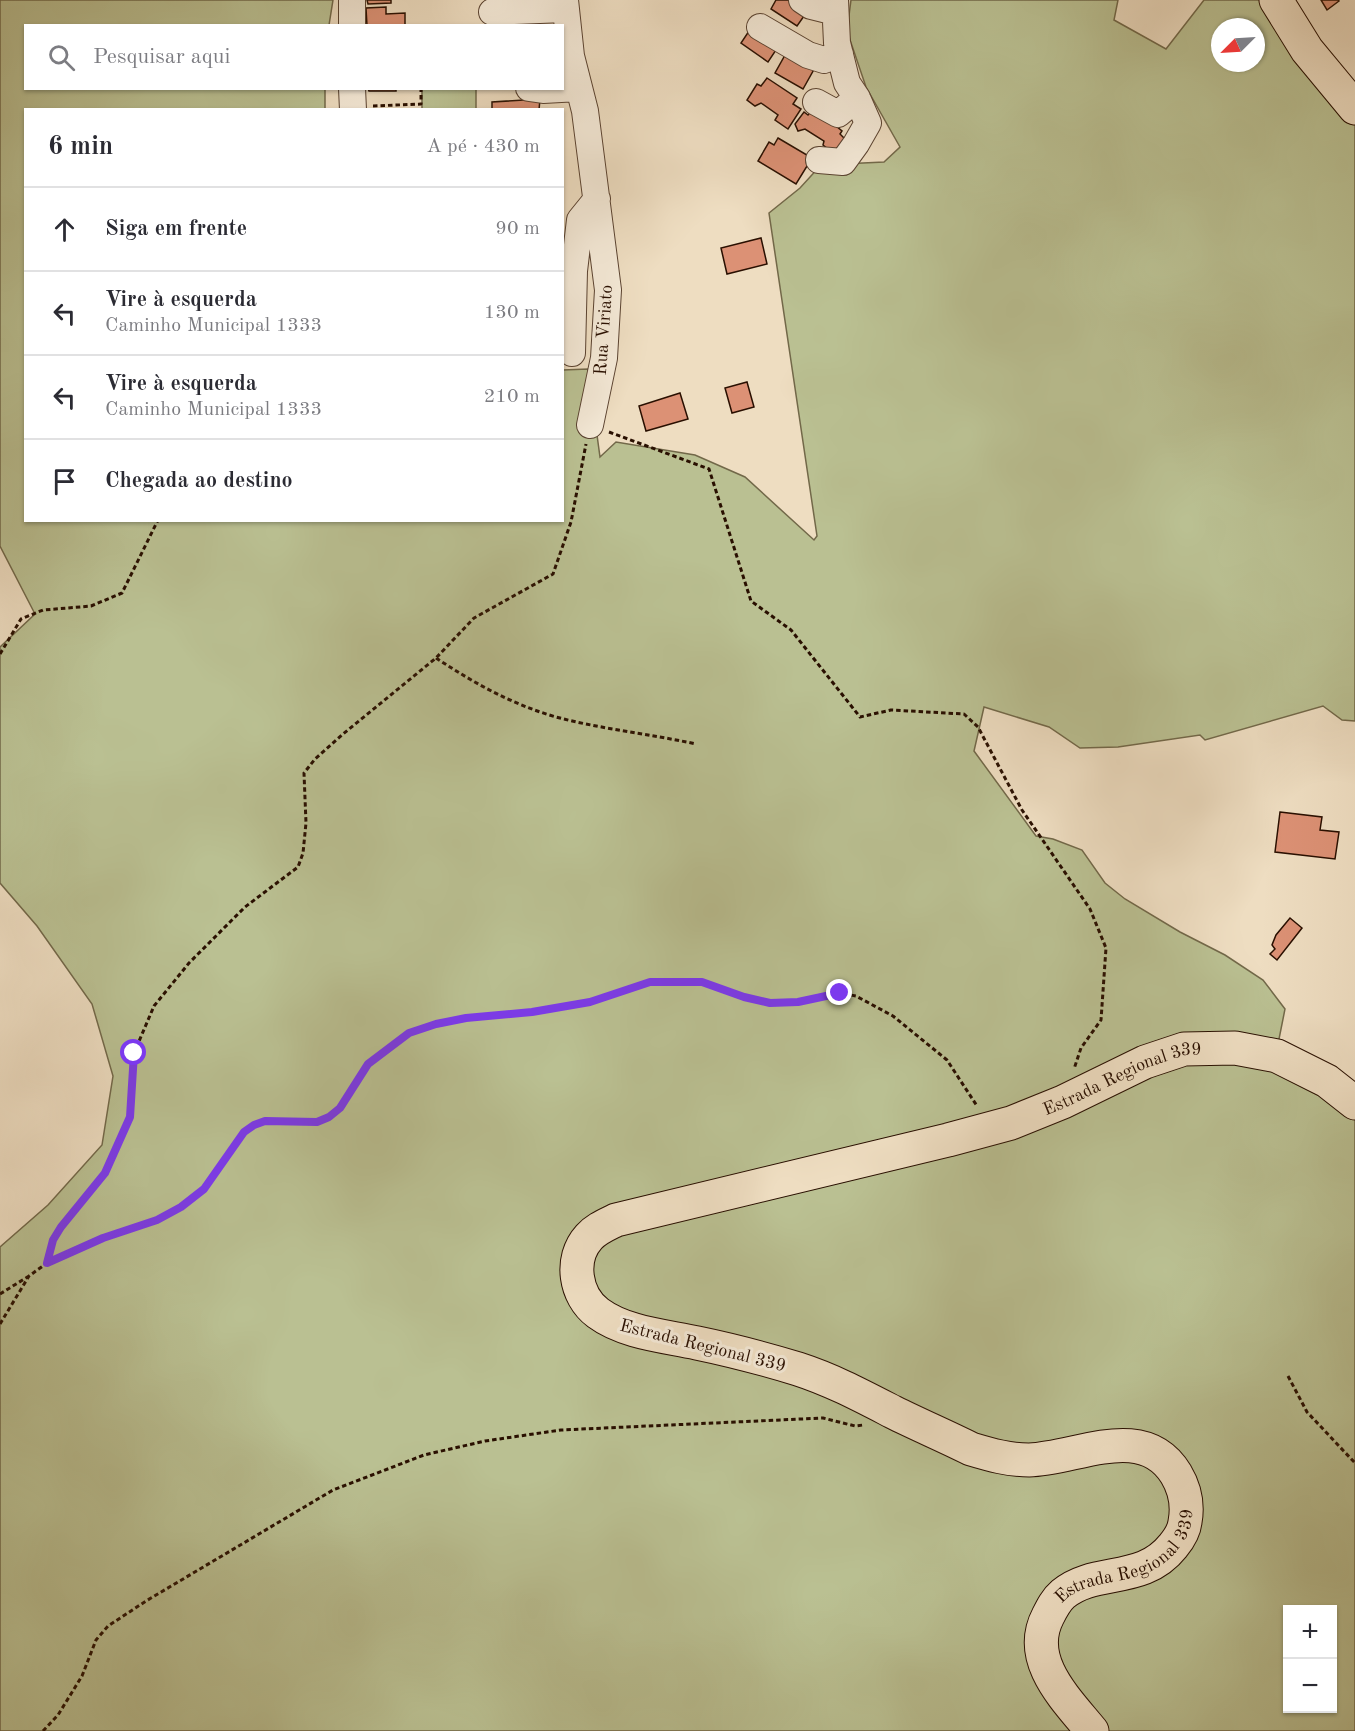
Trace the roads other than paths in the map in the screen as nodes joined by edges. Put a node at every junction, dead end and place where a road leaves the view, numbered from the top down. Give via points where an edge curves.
1 (352, 0) edge
2 (802, 0) edge
3 (1276, 0) edge
4 (565, 5) edge
5 (835, 6) edge
6 (492, 12) edge
7 (352, 24) edge
8 (760, 27) dead end
9 (840, 54) junction
10 (579, 88) junction
11 (539, 96) edge
12 (857, 98) junction
13 (816, 102) dead end
14 (1355, 108) edge
15 (819, 160) dead end
16 (597, 199) junction
17 (572, 353) dead end
18 (590, 425) road end
19 (1355, 1103) edge
20 (1092, 1731) edge

1 - 7 street
2 - 5 street via 811,6
3 - 14 main road via 1307,50
4 - 6 street
4 - 10 street, Rua Viriato
5 - 9 street
8 - 9 street via 808,55 824,60
9 - 12 street via 847,83
10 - 11 street
10 - 16 street, Rua Viriato
12 - 13 street via 838,114
12 - 15 street via 868,123 856,144 843,162
16 - 17 street, Rua Viriato via 580,220
16 - 18 street, Rua Viriato via 608,290 604,358
19 - 20 main road, Estrada Regional 339 via 1327,1082 1277,1056 1216,1047 1184,1049 1145,1062 1031,1116 991,1129 616,1220 588,1237 581,1249 577,1264 581,1293 597,1313 633,1329 801,1370 994,1456 1041,1459 1114,1445 1135,1445 1160,1457 1176,1474 1184,1492 1185,1524 1177,1541 1165,1557 1145,1569 1079,1585 1065,1593 1054,1603 1042,1634 1048,1674

